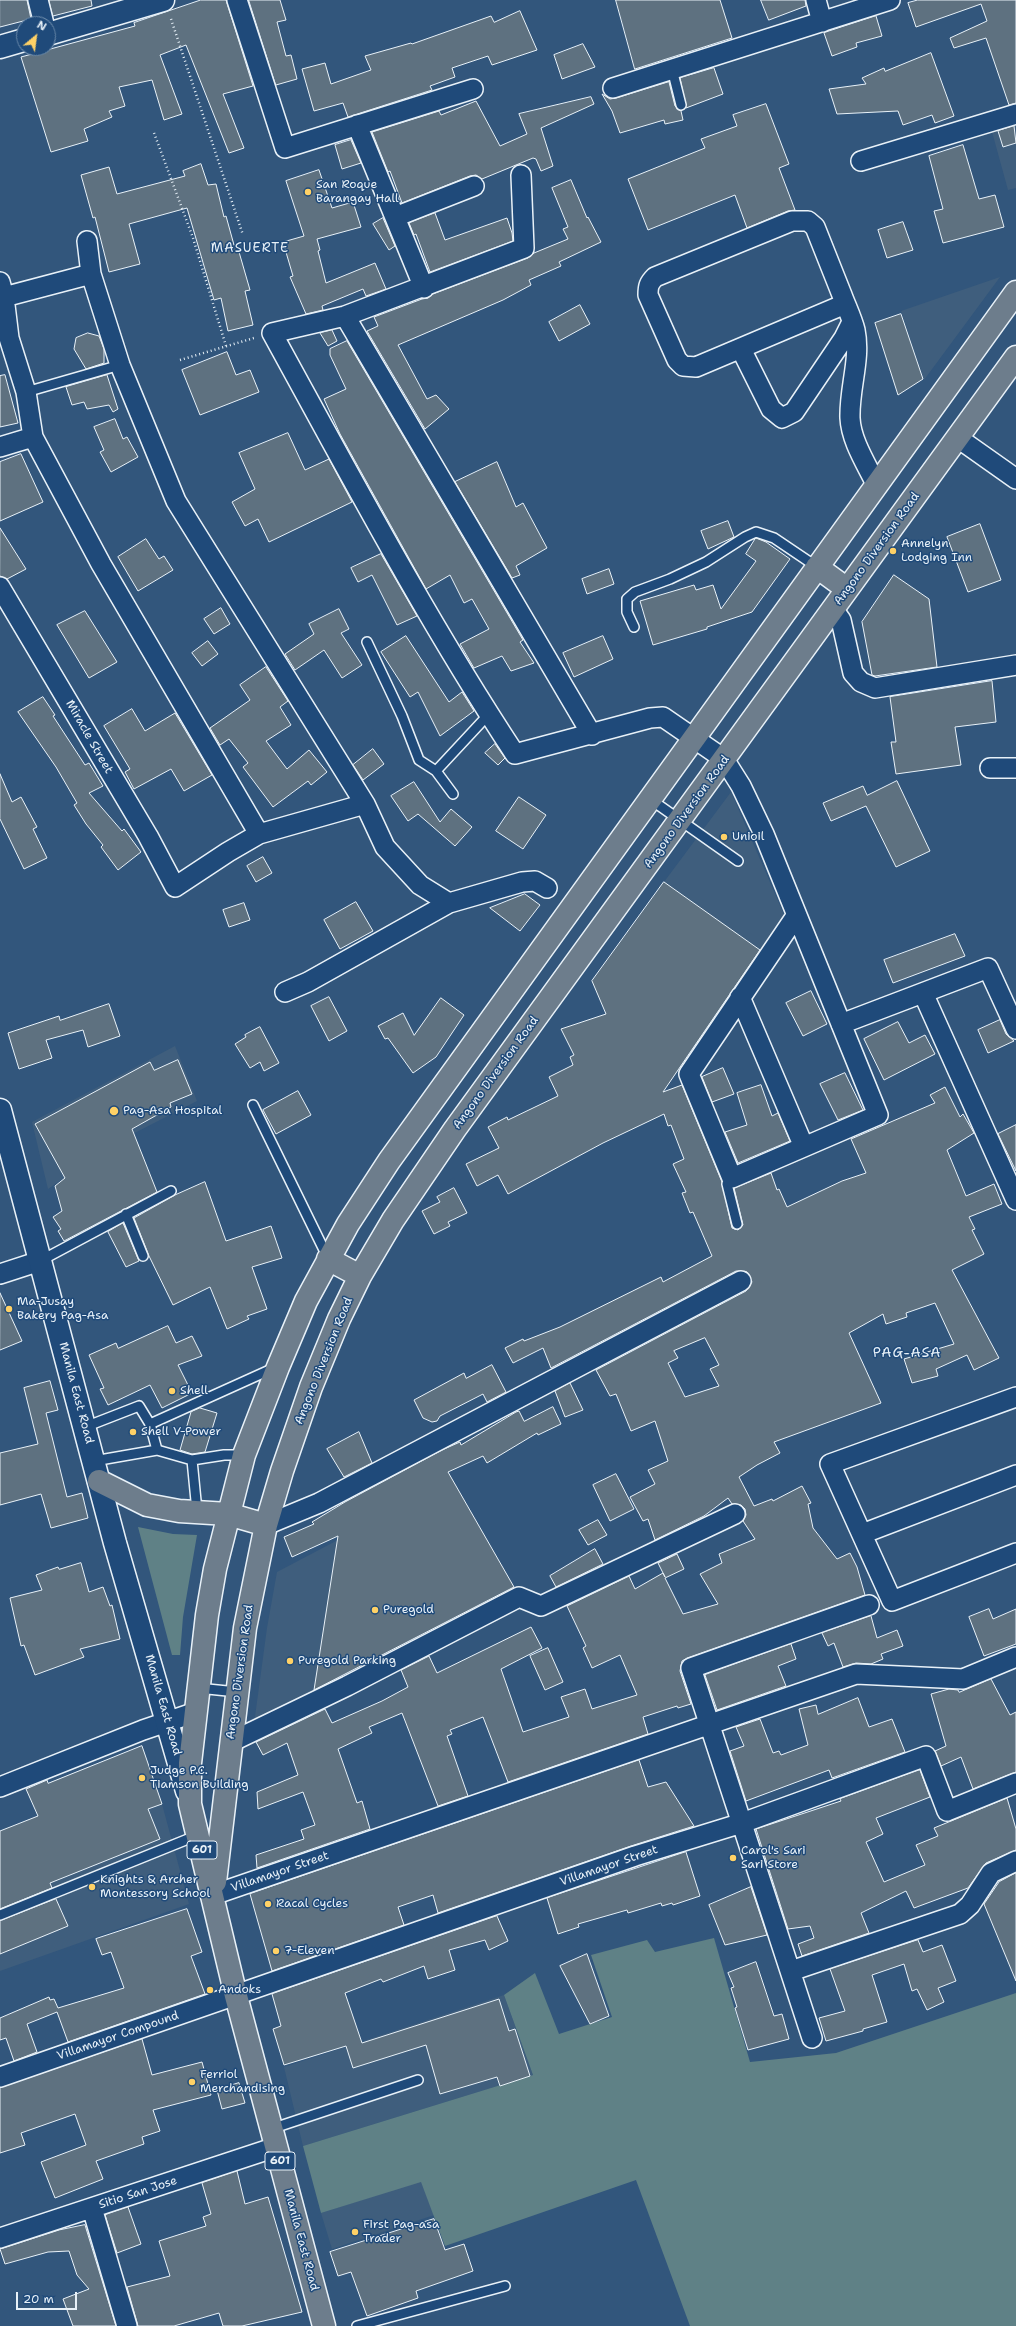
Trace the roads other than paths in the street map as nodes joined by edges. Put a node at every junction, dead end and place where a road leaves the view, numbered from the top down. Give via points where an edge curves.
1 (38, 0) edge
2 (237, 0) edge
3 (816, 0) edge
4 (890, 0) edge
5 (166, 8) edge
6 (42, 16) edge
7 (822, 22) junction
8 (56, 32) edge
9 (16, 42) edge
10 (0, 47) edge
11 (672, 69) junction
12 (472, 88) dead end
13 (613, 88) dead end
14 (681, 105) dead end
15 (1016, 114) edge
16 (357, 125) junction
17 (861, 161) dead end
18 (521, 175) dead end
19 (474, 186) dead end
20 (395, 217) junction
21 (87, 241) dead end
22 (92, 274) junction
23 (424, 288) junction
24 (1016, 292) edge
25 (1, 293) edge
26 (845, 304) junction
27 (345, 316) junction
28 (852, 322) junction
29 (741, 349) junction
30 (1016, 358) edge
31 (120, 365) junction
32 (26, 392) junction
33 (33, 437) junction
34 (958, 438) junction
35 (0, 447) edge
36 (1016, 479) edge
37 (877, 486) junction
38 (817, 567) junction
39 (0, 587) edge
40 (847, 589) junction
41 (833, 609) junction
42 (634, 627) dead end
43 (367, 642) dead end
44 (1016, 665) edge
45 (489, 714) junction
46 (592, 735) junction
47 (694, 738) junction
48 (724, 759) junction
49 (990, 768) dead end
50 (1016, 768) edge
51 (436, 771) junction
52 (453, 794) dead end
53 (650, 799) junction
54 (365, 804) junction
55 (681, 821) junction
56 (259, 834) junction
57 (738, 861) dead end
58 (547, 888) dead end
59 (449, 903) junction
60 (796, 916) junction
61 (285, 992) dead end
62 (923, 994) junction
63 (740, 998) junction
64 (841, 1024) junction
65 (1016, 1030) edge
66 (253, 1105) dead end
67 (0, 1110) edge
68 (804, 1146) junction
69 (732, 1178) junction
70 (171, 1191) dead end
71 (1016, 1200) edge
72 (126, 1214) junction
73 (737, 1224) dead end
74 (144, 1256) dead end
75 (328, 1259) junction
76 (40, 1261) junction
77 (0, 1274) edge
78 (360, 1276) junction
79 (741, 1281) dead end
80 (278, 1367) junction
81 (1016, 1397) edge
82 (150, 1424) junction
83 (85, 1427) junction
84 (157, 1450) junction
85 (244, 1455) junction
86 (192, 1460) junction
87 (97, 1471) junction
88 (1016, 1475) edge
89 (197, 1511) junction
90 (228, 1514) junction
91 (735, 1514) dead end
92 (266, 1525) junction
93 (862, 1534) junction
94 (1016, 1553) edge
95 (869, 1605) dead end
96 (1016, 1657) edge
97 (198, 1688) junction
98 (237, 1692) junction
99 (196, 1712) junction
100 (168, 1721) junction
101 (710, 1725) junction
102 (231, 1742) junction
103 (1016, 1783) edge
104 (0, 1787) edge
105 (190, 1804) junction
106 (742, 1823) junction
107 (198, 1835) junction
108 (1016, 1860) edge
109 (213, 1895) junction
110 (0, 1915) edge
111 (791, 1971) junction
112 (236, 1996) junction
113 (812, 2038) dead end
114 (0, 2077) edge
115 (418, 2080) dead end
116 (274, 2138) junction
117 (92, 2208) junction
118 (0, 2238) edge
119 (505, 2286) dead end
120 (127, 2326) edge
121 (324, 2326) edge
122 (357, 2326) edge

1 - 6 street
2 - 16 street via 285,148
3 - 7 street
4 - 7 street
5 - 8 main road
7 - 11 street
9 - 10 main road
11 - 13 street
11 - 14 lane
12 - 16 street
15 - 17 street
16 - 20 street
18 - 23 street via 524,248
19 - 20 street
20 - 23 street
21 - 22 street
22 - 25 street
22 - 31 street
23 - 27 street
24 - 37 main road
25 - 32 street via 9,338
26 - 28 street
26 - 29 street
26 - 29 street via 815,227 803,219 792,221 655,277 650,282 648,295 677,360 683,366 696,367
27 - 45 street via 272,333 377,525
27 - 46 street
28 - 29 street via 794,412 782,418 771,409
28 - 37 street via 856,371 851,394 850,420 859,448
30 - 34 main road, Angono Diversion Road
31 - 32 lane
31 - 54 street via 176,502
32 - 33 street
33 - 35 street
33 - 56 street via 101,564
34 - 36 street
34 - 40 main road, Angono Diversion Road
37 - 38 main road
38 - 40 main road
38 - 42 lane via 774,538 756,532 706,562 635,592 627,600 627,612
38 - 47 main road
39 - 56 street, Miracle Street via 140,823 175,888
40 - 41 main road, Angono Diversion Road
41 - 44 street via 841,620 853,673 862,682 875,688
41 - 48 main road, Angono Diversion Road
43 - 51 lane via 402,716 419,760
45 - 46 street via 515,754
45 - 51 lane
46 - 47 street via 650,718 663,717
47 - 48 street
47 - 53 main road
48 - 55 main road, Angono Diversion Road
48 - 60 street via 741,786 764,834
49 - 50 street
51 - 52 lane
53 - 55 lane
53 - 75 main road via 421,1115 370,1190
54 - 56 street
54 - 59 street via 385,847 420,885
55 - 57 lane
55 - 78 main road, Angono Diversion Road via 420,1180 392,1220
58 - 59 street via 535,881 522,882
59 - 61 street via 308,982
60 - 63 street
60 - 64 street
62 - 64 street
62 - 65 street via 988,968
62 - 71 street
63 - 68 street
63 - 69 street via 689,1074
64 - 68 street via 878,1115
66 - 75 lane
67 - 76 main road, Manila East Road / 601
68 - 69 street
69 - 73 lane via 727,1184
70 - 72 lane
72 - 74 lane
72 - 76 lane
75 - 78 main road
75 - 80 main road via 306,1301
76 - 77 street
76 - 83 main road, Manila East Road / 601
78 - 92 main road, Angono Diversion Road via 311,1387
79 - 92 street via 319,1503
80 - 82 lane
80 - 85 main road
81 - 93 street via 830,1464
82 - 83 lane via 139,1406
82 - 84 lane
83 - 87 main road, Manila East Road / 601
84 - 86 lane
84 - 87 lane
85 - 86 lane
85 - 90 main road
86 - 89 lane
87 - 89 main road via 147,1505 179,1511
87 - 100 main road, Manila East Road / 601
88 - 93 street
89 - 90 main road
90 - 92 main road
90 - 97 main road via 214,1577
91 - 102 street via 541,1606 519,1597 347,1686
92 - 98 main road, Angono Diversion Road via 245,1628
93 - 94 street via 892,1601
95 - 101 street via 691,1668
96 - 101 street, Villamayor Street via 963,1679 856,1674
97 - 98 lane
97 - 99 main road
98 - 102 main road, Angono Diversion Road
99 - 100 street
99 - 105 main road via 190,1763
100 - 104 street
100 - 105 main road, Manila East Road / 601
101 - 106 street
101 - 109 street, Villamayor Street
102 - 109 main road, Angono Diversion Road
103 - 106 street, Villamayor Street via 947,1811 926,1756
105 - 107 main road, Manila East Road / 601
106 - 111 street
106 - 112 street, Villamayor Street via 635,1856
107 - 109 main road, Manila East Road / 601
107 - 110 lane
108 - 111 street via 991,1873 970,1905 960,1914
109 - 112 main road, Manila East Road / 601
111 - 113 street
112 - 114 street, Villamayor Compound
112 - 116 main road, Manila East Road / 601
115 - 116 lane
116 - 117 street, Sitio San Jose
116 - 121 main road, Manila East Road / 601
117 - 118 street, Sitio San Jose
117 - 120 street
119 - 122 lane

